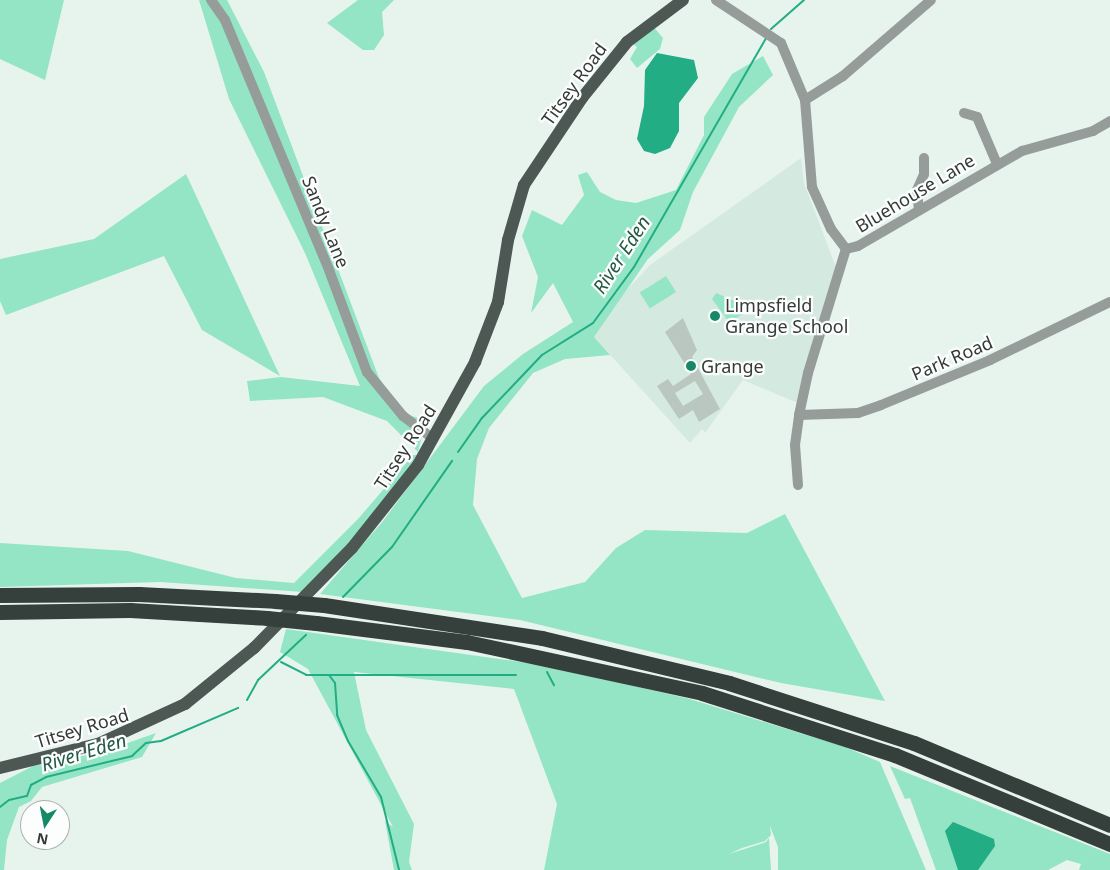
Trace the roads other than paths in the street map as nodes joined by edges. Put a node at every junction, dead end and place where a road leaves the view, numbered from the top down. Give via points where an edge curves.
1 (211, 0) edge
2 (683, 0) edge
3 (716, 0) edge
4 (931, 0) edge
5 (805, 100) junction
6 (964, 113) dead end
7 (1110, 121) edge
8 (924, 158) dead end
9 (997, 164) junction
10 (919, 210) junction
11 (846, 249) junction
12 (1110, 302) edge
13 (799, 415) junction
14 (433, 439) junction
15 (798, 485) dead end
16 (0, 595) edge
17 (0, 612) edge
18 (0, 768) edge
19 (1110, 825) edge
20 (1110, 844) edge

1 - 14 street, Sandy Lane via 229,29 329,270 366,372 403,416
2 - 14 main road, Titsey Road via 627,42 582,98 524,185 490,328
3 - 5 street, Bluehouse Lane via 781,43
4 - 5 street via 843,76
5 - 11 street, Bluehouse Lane via 812,187 831,229
6 - 9 street via 977,118
7 - 9 street, Bluehouse Lane via 1093,131 1022,151
8 - 10 street via 924,174 917,190
9 - 10 street, Bluehouse Lane
10 - 11 street, Bluehouse Lane via 858,246
11 - 13 street via 808,373
12 - 13 street, Park Road via 990,360 874,408 834,416
13 - 15 street via 796,445
14 - 18 main road, Titsey Road via 399,492 352,548 254,648 207,688 185,704 121,736
16 - 19 highway, bridge via 110,594 324,605 437,620 580,646 692,673 857,722
17 - 20 highway, bridge via 130,610 267,618 428,636 561,660 710,695 895,755

